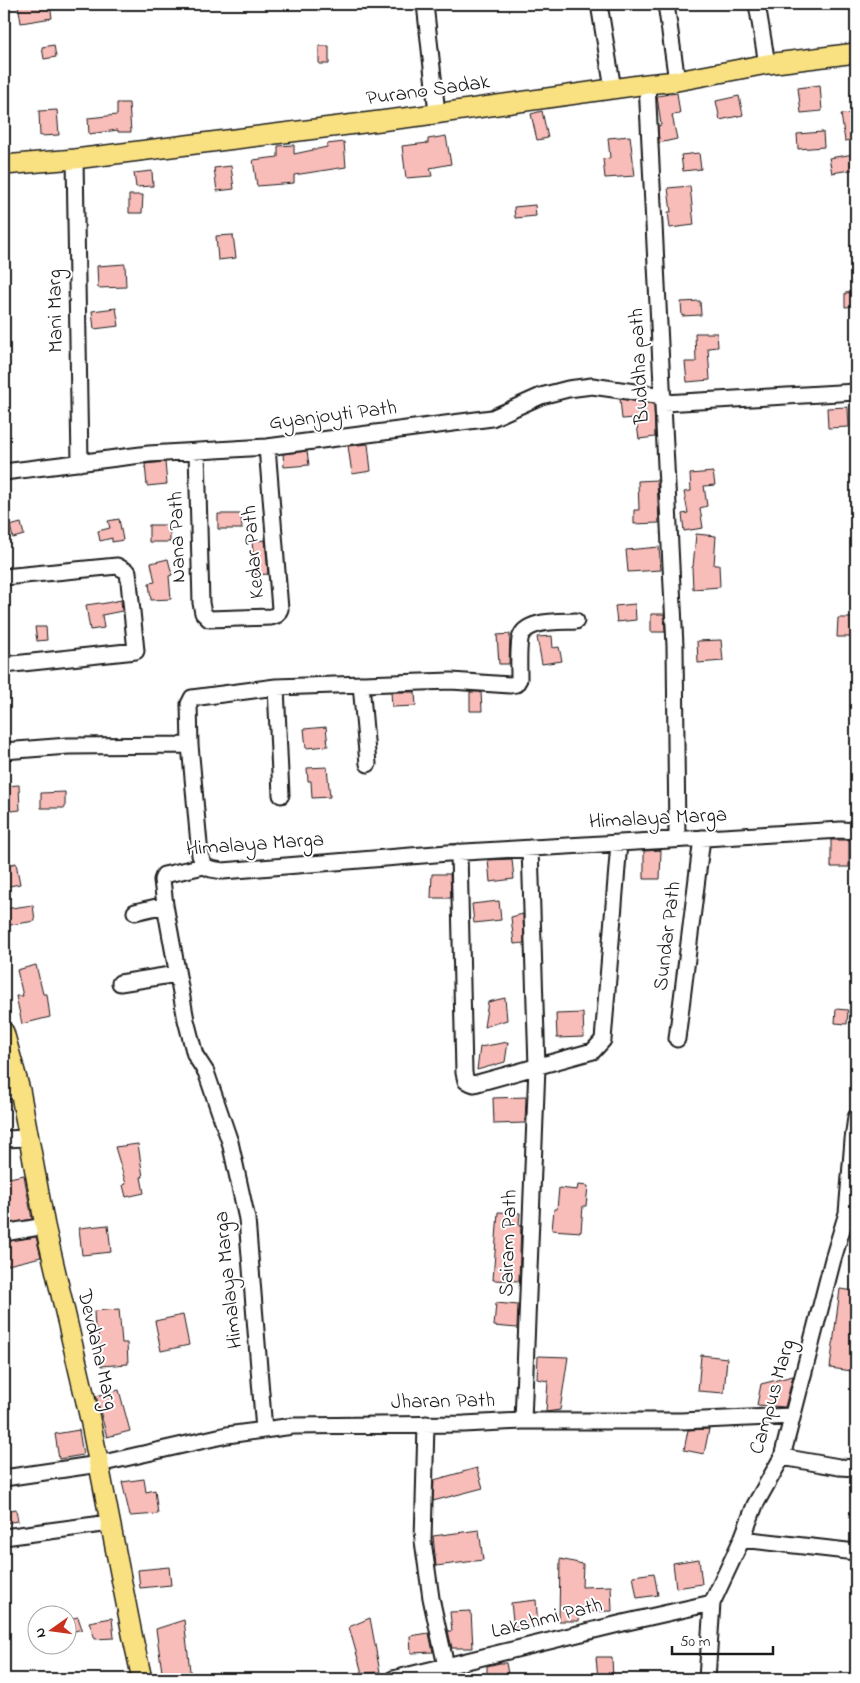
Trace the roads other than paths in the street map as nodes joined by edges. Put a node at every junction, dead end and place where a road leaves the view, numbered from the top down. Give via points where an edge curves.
1 (425, 4) edge
2 (599, 4) edge
3 (666, 4) edge
4 (757, 4) edge
5 (856, 53) edge
6 (767, 64) junction
7 (678, 82) junction
8 (647, 84) junction
9 (613, 89) junction
10 (437, 113) junction
11 (75, 158) junction
12 (4, 166) edge
13 (856, 392) edge
14 (663, 399) junction
15 (267, 447) junction
16 (197, 452) junction
17 (80, 463) junction
18 (4, 472) edge
19 (4, 577) edge
20 (209, 619) joint
21 (576, 621) dead end
22 (4, 665) edge
23 (361, 684) junction
24 (276, 687) junction
25 (190, 745) junction
26 (4, 751) edge
27 (368, 764) dead end
28 (281, 795) dead end
29 (856, 831) edge
30 (702, 838) junction
31 (677, 840) junction
32 (619, 843) junction
33 (530, 848) junction
34 (459, 852) junction
35 (204, 866) junction
36 (165, 905) junction
37 (134, 912) dead end
38 (177, 974) junction
39 (120, 983) dead end
40 (4, 1032) edge
41 (677, 1039) dead end
42 (537, 1067) junction
43 (12, 1091) edge
44 (856, 1117) edge
45 (28, 1138) junction
46 (4, 1139) edge
47 (854, 1140) edge
48 (852, 1212) edge
49 (46, 1226) junction
50 (4, 1233) edge
51 (792, 1416) junction
52 (523, 1421) junction
53 (426, 1424) junction
54 (264, 1430) junction
55 (782, 1457) junction
56 (99, 1464) junction
57 (856, 1468) edge
58 (4, 1478) edge
59 (110, 1523) junction
60 (4, 1537) edge
61 (742, 1539) junction
62 (856, 1552) edge
63 (712, 1603) junction
64 (446, 1666) junction
65 (142, 1679) edge
66 (393, 1679) edge
67 (707, 1679) edge

1 - 10 street
2 - 9 street
3 - 7 street
4 - 6 street
5 - 6 main road, Purano Sadak
6 - 7 main road, Purano Sadak
7 - 8 main road, Purano Sadak
8 - 9 main road, Purano Sadak
8 - 14 street, Buddha path
9 - 10 main road, Purano Sadak
10 - 11 main road, Purano Sadak
11 - 12 main road, Purano Sadak
11 - 17 street, Mani Marg
13 - 14 street, Gyanjoyti Path
14 - 15 street, Gyanjoyti Path via 592,386 541,396 492,418
14 - 31 street, Buddha path via 675,646
15 - 16 street, Gyanjoyti Path
15 - 20 street, Kedar Path via 280,608 271,618
16 - 17 street, Gyanjoyti Path via 149,454
16 - 20 street, Nana Path via 201,603 203,613
17 - 18 street, Gyanjoyti Path
19 - 22 street via 121,568 128,572 136,651
21 - 23 street via 529,627 520,637 519,679 516,684 451,681
23 - 24 street
23 - 27 street
24 - 25 street via 192,698 189,704
24 - 28 street
25 - 26 street via 68,746
25 - 35 street via 200,855
29 - 30 street, Himalaya Marga
30 - 31 street, Himalaya Marga
30 - 41 street, Sundar Path
31 - 32 street, Himalaya Marga
32 - 33 street, Himalaya Marga
32 - 42 street via 603,1040 593,1051
33 - 34 street, Himalaya Marga
33 - 42 street, Sairam Path
34 - 35 street, Himalaya Marga via 223,871
34 - 42 street via 466,1081 474,1084
35 - 36 street, Himalaya Marga via 164,875
36 - 37 street
36 - 38 street, Himalaya Marga
38 - 39 street
38 - 54 street, Himalaya Marga via 195,1055 206,1072 230,1142 247,1220
40 - 43 main road, Devdaha Marg
42 - 52 street, Sairam Path
43 - 45 main road, Devdaha Marg
44 - 47 street, Campus Marg
45 - 46 street
45 - 49 main road, Devdaha Marg
47 - 48 street, Campus Marg
48 - 51 street, Campus Marg via 833,1259
49 - 50 street
49 - 56 main road, Devdaha Marg
51 - 52 street, Jharan Path via 680,1421
51 - 55 street, Campus Marg
52 - 53 street, Jharan Path
53 - 54 street, Jharan Path via 293,1426
53 - 64 street via 422,1541
54 - 56 street, Jharan Path via 226,1435
55 - 57 street
55 - 61 street, Campus Marg via 755,1505
56 - 58 street, Jharan Path
56 - 59 main road, Devdaha Marg
59 - 60 street
59 - 65 main road, Devdaha Marg
61 - 62 street
61 - 63 street, Campus Marg
63 - 64 street, Lakshmi Path
63 - 67 street, Campus Marg
64 - 66 street, Lakshmi Path

